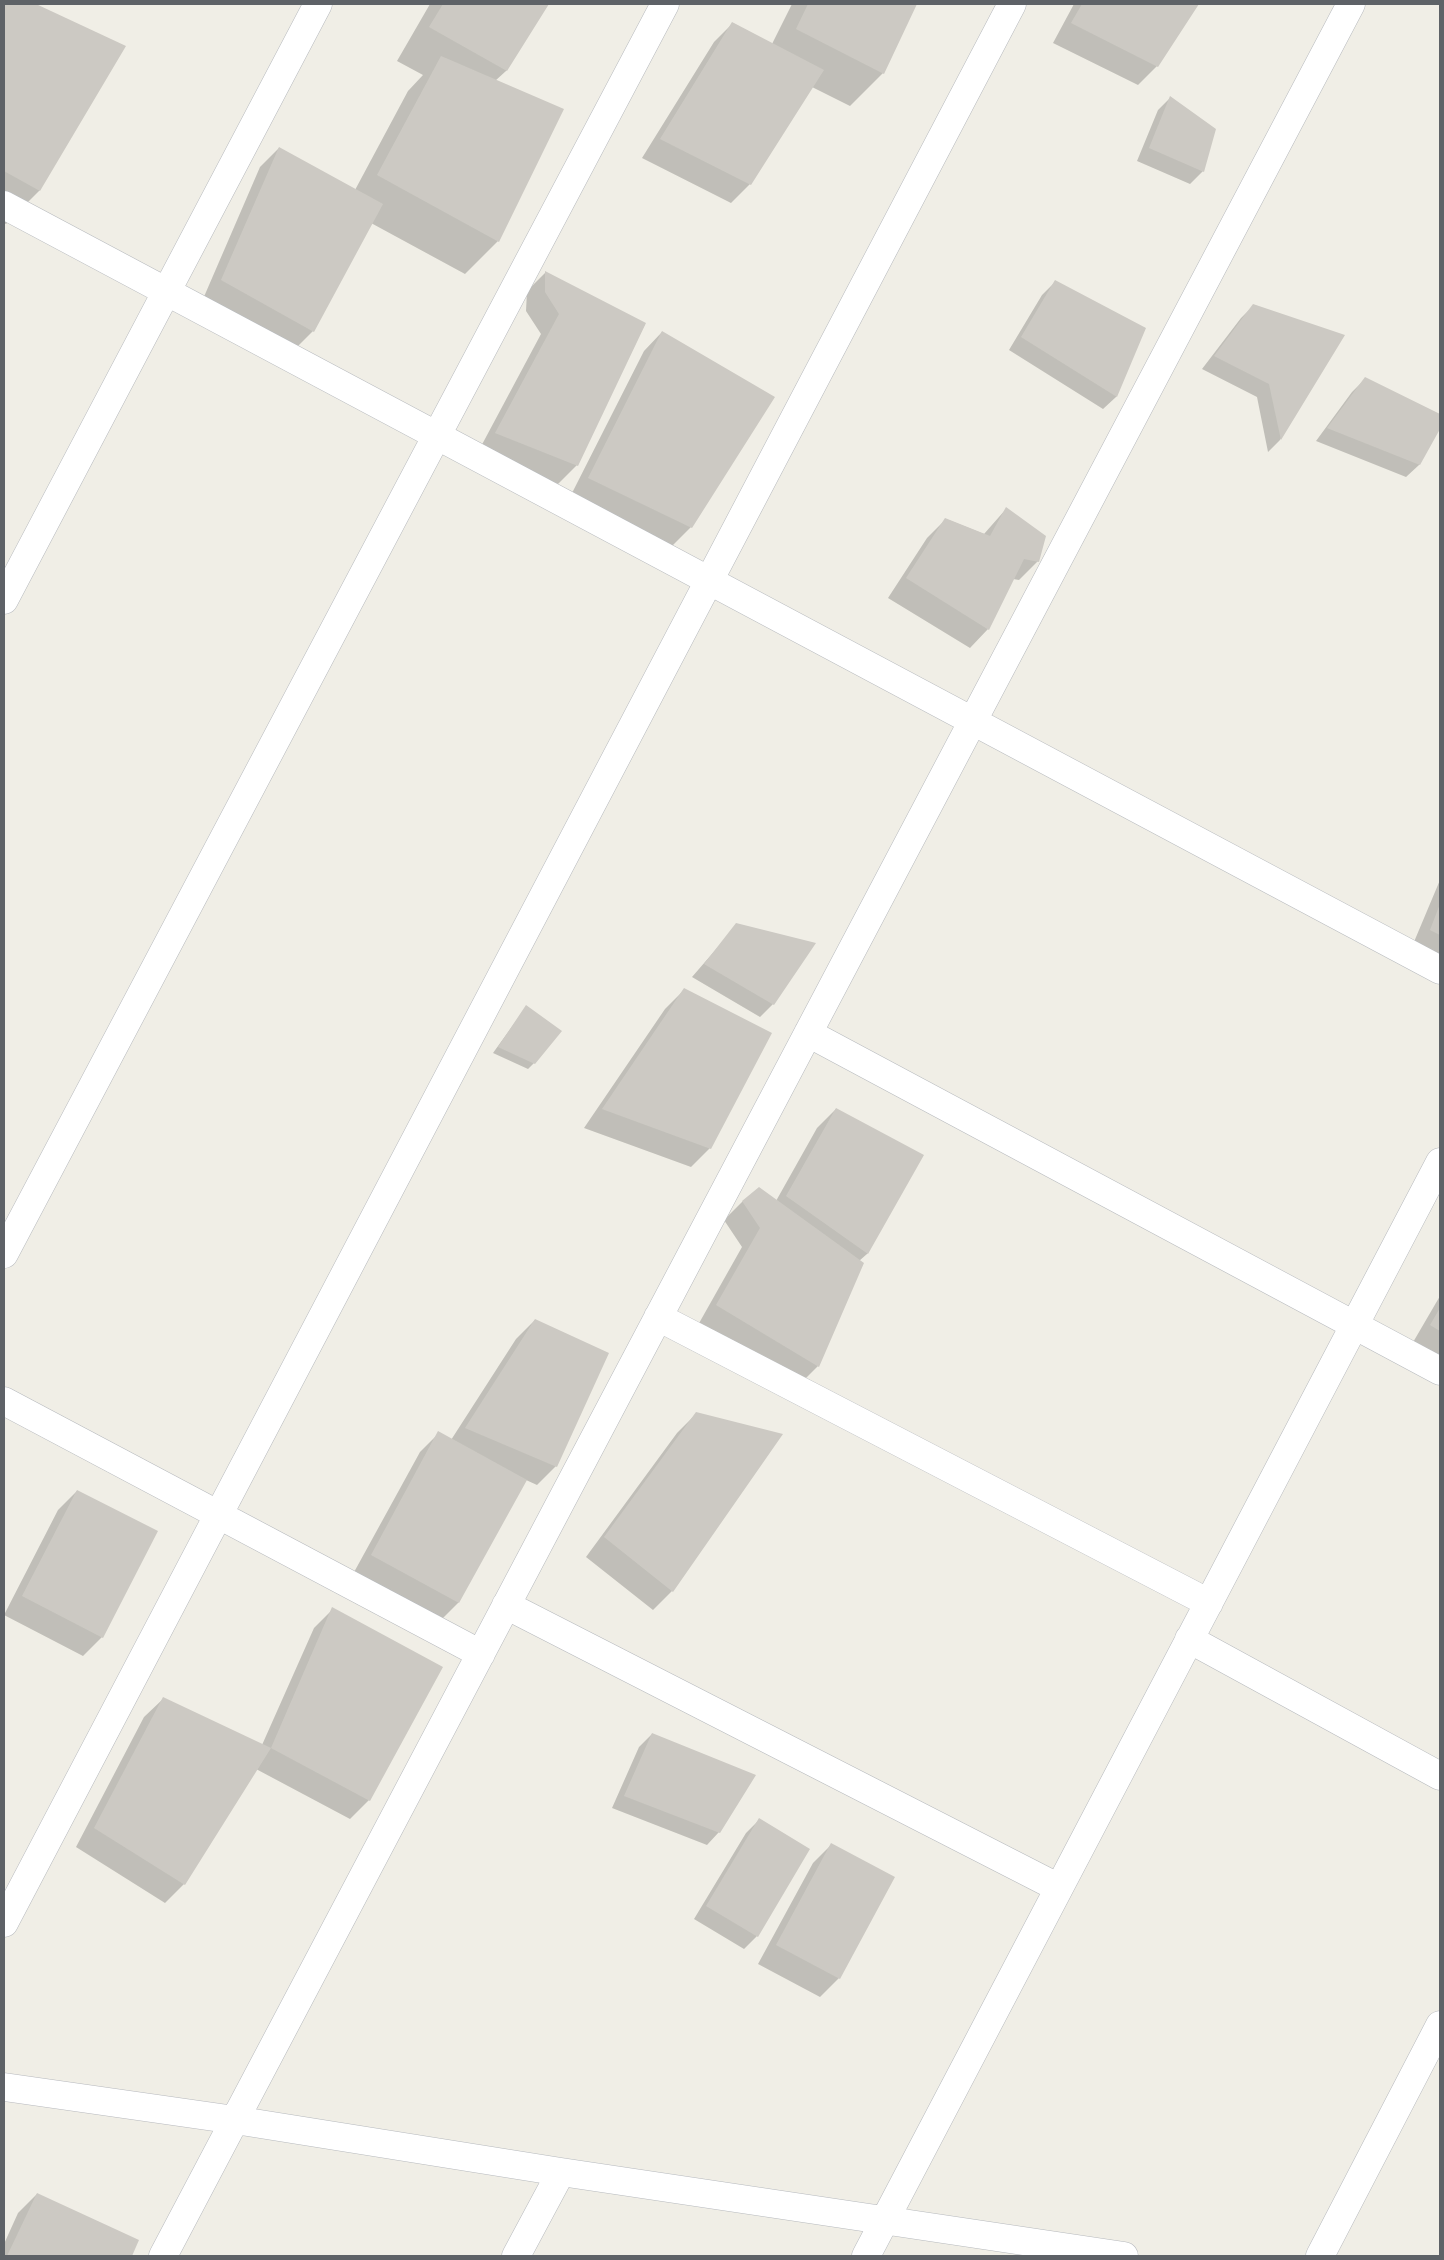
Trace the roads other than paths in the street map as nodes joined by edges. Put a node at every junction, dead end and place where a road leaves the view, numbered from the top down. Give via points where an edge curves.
1 (318, 4) edge
2 (665, 4) edge
3 (1012, 4) edge
4 (1351, 4) edge
5 (4, 205) edge
6 (166, 292) junction
7 (437, 436) junction
8 (710, 580) junction
9 (4, 600) edge
10 (973, 721) junction
11 (1440, 970) edge
12 (808, 1033) junction
13 (1440, 1162) edge
14 (4, 1254) edge
15 (658, 1317) junction
16 (1355, 1325) junction
17 (1440, 1371) edge
18 (4, 1401) edge
19 (218, 1515) junction
20 (506, 1604) junction
21 (1208, 1604) junction
22 (1190, 1639) junction
23 (481, 1654) junction
24 (1440, 1776) edge
25 (1059, 1888) junction
26 (4, 1924) edge
27 (1440, 2025) edge
28 (4, 2087) edge
29 (235, 2120) junction
30 (561, 2172) junction
31 (885, 2221) junction
32 (163, 2256) edge
33 (516, 2256) edge
34 (866, 2256) edge
35 (1124, 2256) edge
36 (1320, 2256) edge

1 - 6 street
2 - 7 street
3 - 8 street
4 - 10 street
5 - 6 street
6 - 7 street
6 - 9 street
7 - 8 street
7 - 14 street
8 - 10 street
8 - 19 street
10 - 11 street
10 - 12 street
12 - 15 street
12 - 16 street
13 - 16 street
15 - 20 street
15 - 21 street
16 - 17 street
16 - 21 street
18 - 19 street
19 - 23 street
19 - 26 street
20 - 23 street
20 - 25 street
21 - 22 street
22 - 24 street
22 - 25 street
23 - 29 street
25 - 31 street
27 - 36 street
28 - 29 street
29 - 30 street
29 - 32 street
30 - 31 street
30 - 33 street
31 - 34 street
31 - 35 street

